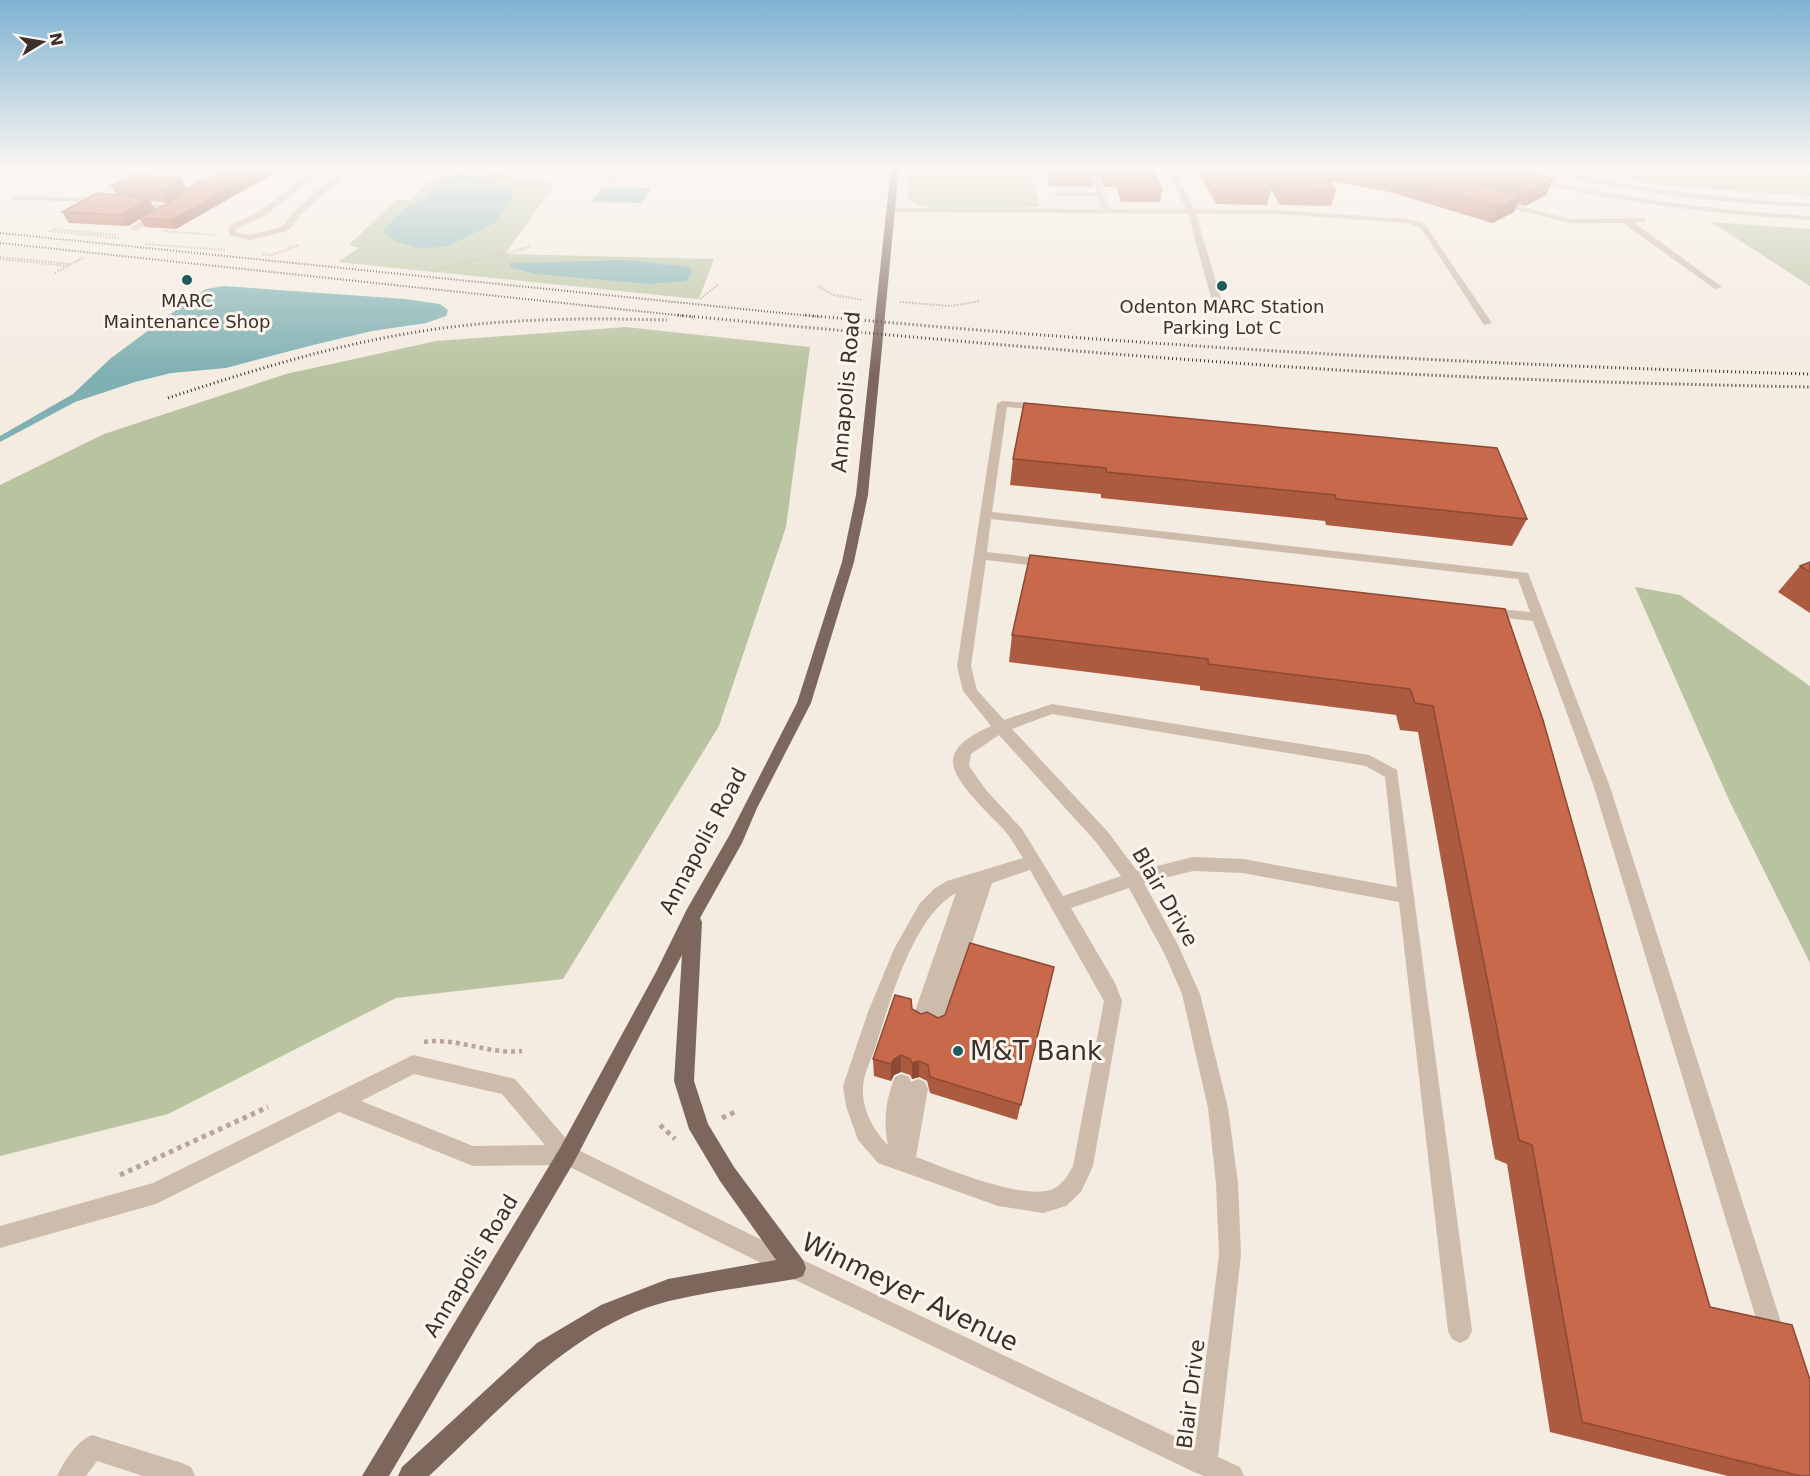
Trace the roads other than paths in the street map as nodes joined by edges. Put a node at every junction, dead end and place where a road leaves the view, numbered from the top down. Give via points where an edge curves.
1 (242, 236) edge
2 (257, 236) edge
3 (888, 236) edge
4 (1199, 236) edge
5 (1430, 236) edge
6 (1646, 236) edge
7 (1718, 287) dead end
8 (1220, 312) dead end
9 (1487, 323) dead end
10 (1060, 409) edge
11 (985, 515) junction
12 (980, 555) junction
13 (1063, 565) edge
14 (1479, 611) edge
15 (1539, 617) junction
16 (1002, 728) junction
17 (1034, 862) junction
18 (990, 875) junction
19 (1133, 879) junction
20 (1406, 896) junction
21 (1059, 905) junction
22 (693, 914) junction
23 (928, 1022) edge
24 (910, 1087) dead end
25 (339, 1102) junction
26 (567, 1155) junction
27 (905, 1163) junction
28 (0, 1237) edge
29 (795, 1268) junction
30 (1460, 1331) dead end
31 (1778, 1352) edge
32 (1204, 1464) junction
33 (70, 1476) edge
34 (182, 1476) edge
35 (375, 1476) edge
36 (411, 1476) edge
37 (1231, 1476) edge

1 - 2 street
3 - 22 main road, Annapolis Road via 862,495 848,562 804,703
4 - 8 street
5 - 9 street
6 - 7 street
10 - 11 street, Blair Drive via 1002,404
11 - 12 street, Blair Drive
11 - 15 street via 1523,576
12 - 13 street
12 - 16 street, Blair Drive via 964,666 970,691
14 - 15 street
15 - 31 street via 1602,787
16 - 17 street via 967,748 961,766 1019,837
16 - 19 street, Blair Drive via 1102,837
16 - 20 street via 1032,713 1052,709 1368,761 1392,774
17 - 18 street
17 - 21 street
18 - 23 street
18 - 27 street via 949,887 927,907 894,970 853,1086 859,1124 870,1144 885,1156
19 - 20 street via 1171,868 1219,863
19 - 21 street
19 - 32 street, Blair Drive via 1191,994 1219,1119 1227,1184 1230,1255
20 - 30 street
21 - 27 street via 1113,1001 1078,1180 1057,1199 1039,1203 1001,1196
22 - 26 main road, Annapolis Road
22 - 29 main road via 684,1081 699,1128
24 - 27 street
25 - 26 street via 473,1156
25 - 26 street via 413,1064 508,1086
25 - 28 street via 156,1193
26 - 29 street, Winmeyer Avenue
26 - 35 main road, Annapolis Road
29 - 32 street, Winmeyer Avenue
29 - 36 main road via 668,1290 609,1313 545,1351
32 - 37 street, Winmeyer Avenue
33 - 34 street via 92,1447

